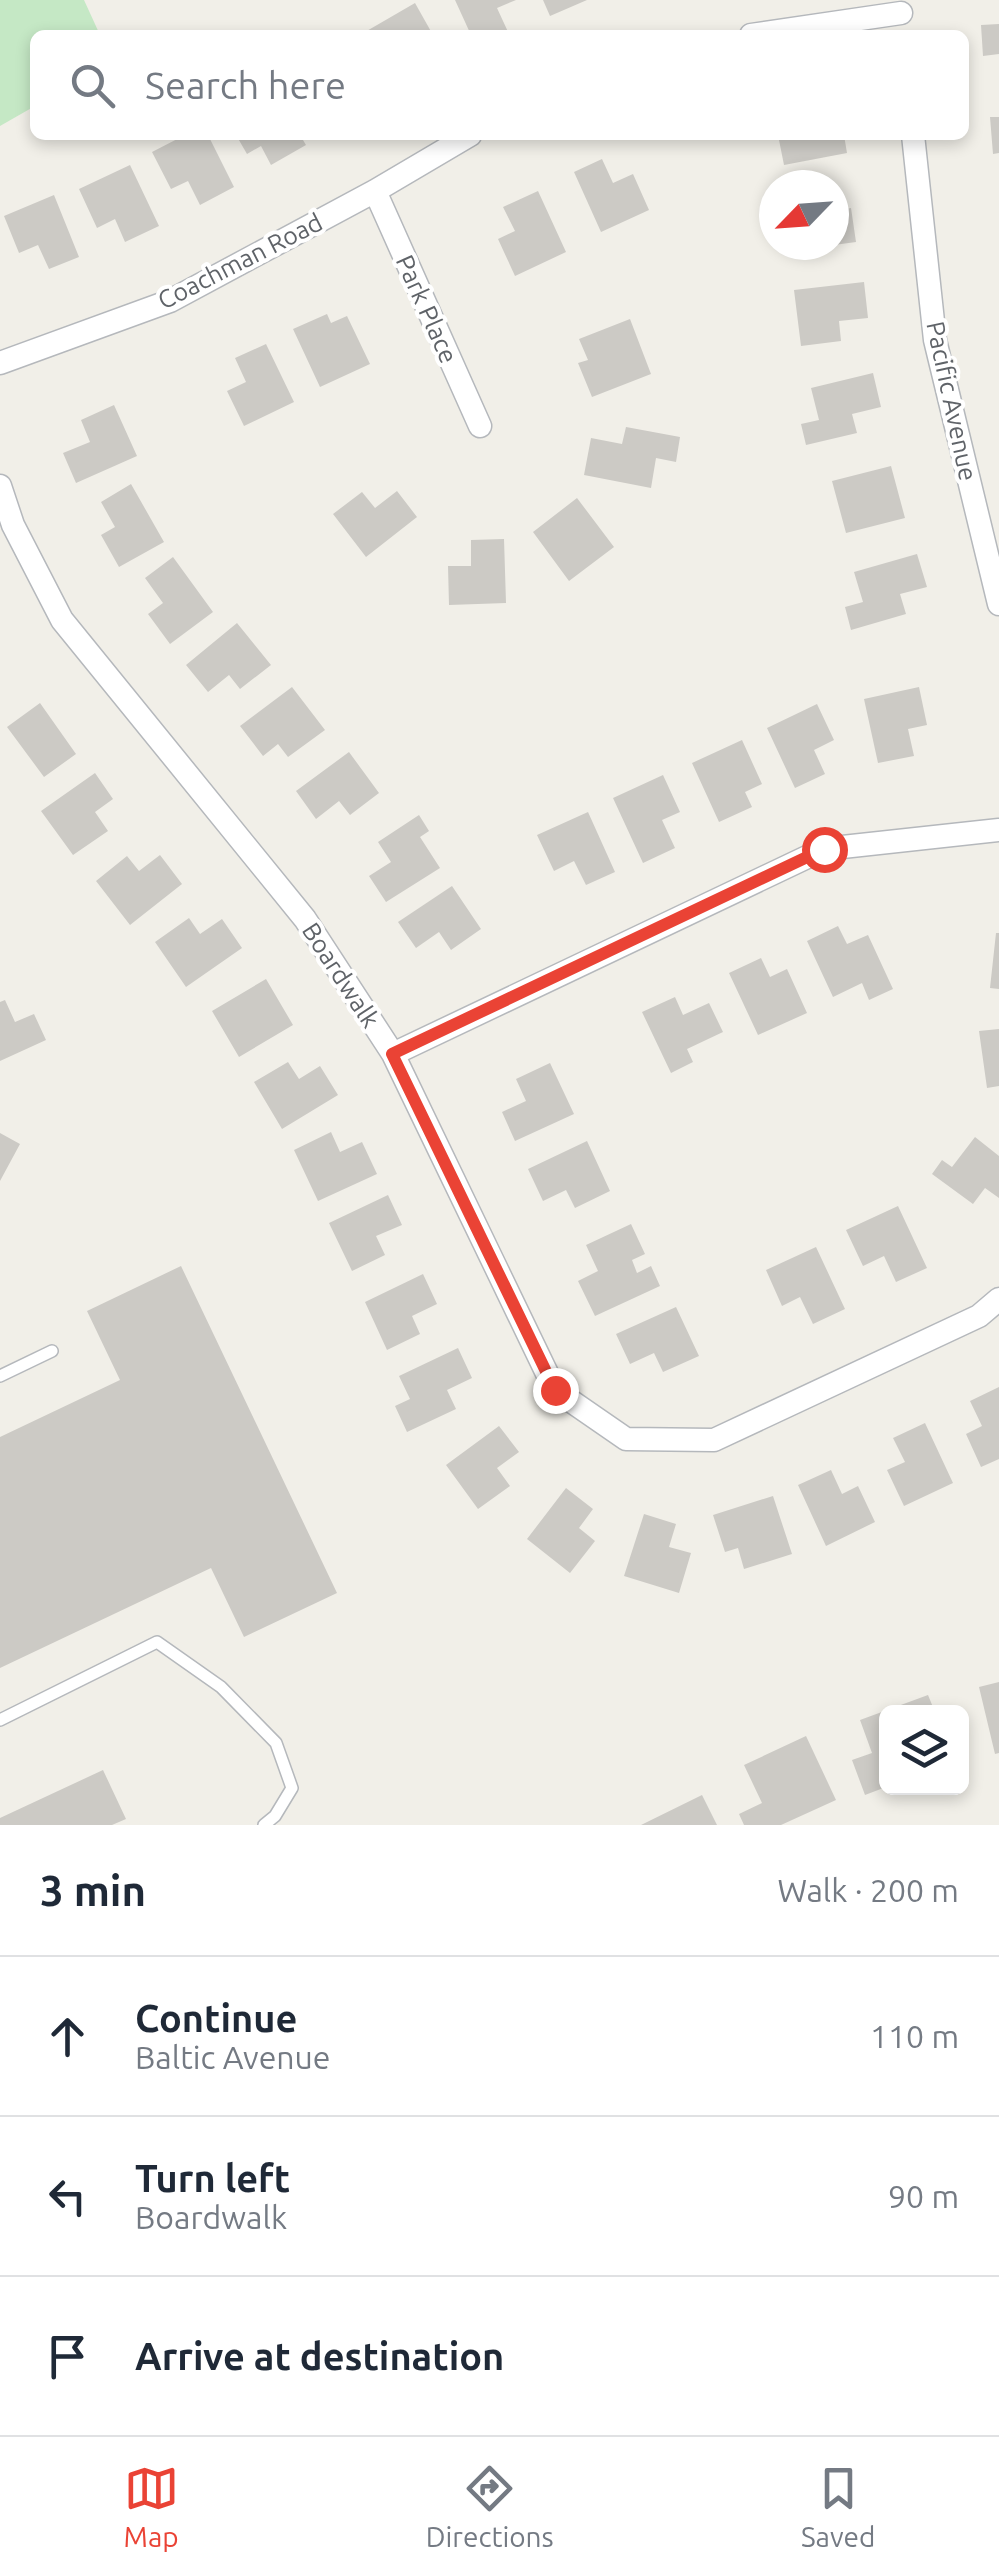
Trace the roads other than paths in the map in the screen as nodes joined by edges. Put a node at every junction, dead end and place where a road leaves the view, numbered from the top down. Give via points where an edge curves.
1 (901, 16) edge
2 (790, 30) edge
3 (461, 140) edge
4 (915, 140) edge
5 (374, 191) junction
6 (0, 363) edge
7 (480, 426) dead end
8 (0, 486) edge
9 (999, 604) edge
10 (999, 817) edge
11 (998, 830) edge
12 (392, 1054) junction
13 (999, 1299) edge
14 (52, 1351) dead end
15 (0, 1376) edge
16 (0, 1720) edge
17 (264, 1825) edge

1 - 2 street
3 - 5 street, Coachman Road
4 - 9 street, Pacific Avenue via 935,340
5 - 6 street, Coachman Road via 170,301
5 - 7 street, Park Place
8 - 12 street, Boardwalk via 62,620 306,919
10 - 11 street
11 - 12 street via 824,849
12 - 13 street, Boardwalk via 555,1390 626,1438 714,1440 980,1316
14 - 15 lane
16 - 17 lane via 158,1642 221,1686 276,1743 292,1788

